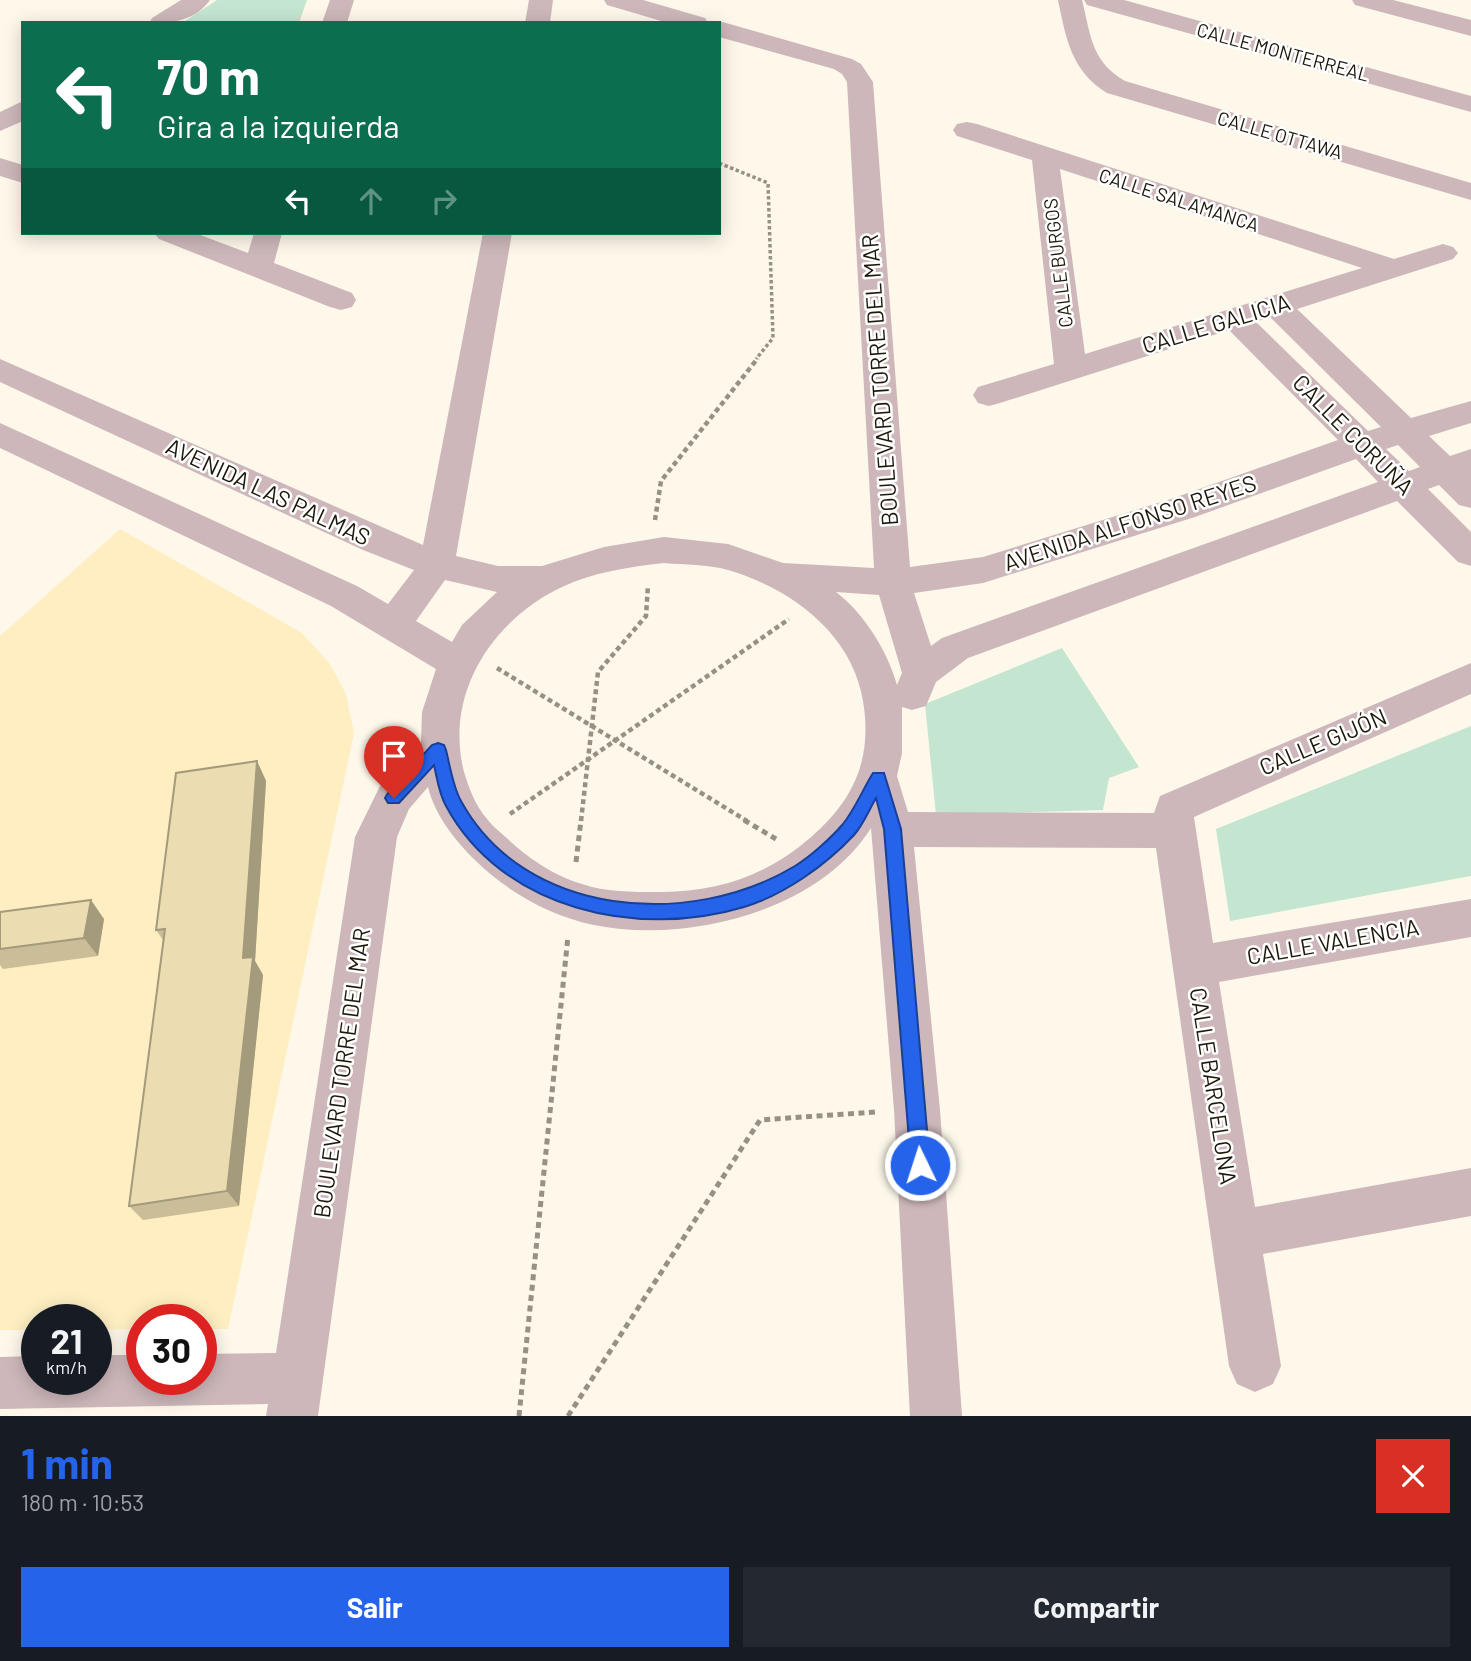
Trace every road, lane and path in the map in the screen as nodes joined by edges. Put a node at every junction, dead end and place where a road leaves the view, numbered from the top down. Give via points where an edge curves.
1 (198, 0) edge
2 (342, 0) edge
3 (541, 0) edge
4 (616, 0) edge
5 (1070, 0) edge
6 (1096, 0) edge
7 (1364, 0) edge
8 (164, 21) edge
9 (335, 21) edge
10 (537, 21) edge
11 (689, 21) edge
12 (1471, 28) edge
13 (721, 30) edge
14 (1471, 103) edge
15 (21, 110) edge
16 (0, 123) edge
17 (967, 130) dead end
18 (1045, 158) junction
19 (721, 164) edge
20 (0, 166) edge
21 (21, 174) edge
22 (1471, 192) edge
23 (174, 235) edge
24 (267, 235) edge
25 (498, 235) edge
26 (1443, 253) dead end
27 (258, 268) junction
28 (1392, 268) junction
29 (341, 300) dead end
30 (1276, 306) junction
31 (1235, 318) junction
32 (0, 369) edge
33 (1071, 369) junction
34 (989, 395) dead end
35 (1471, 412) edge
36 (1406, 432) junction
37 (0, 434) edge
38 (1362, 444) junction
39 (1458, 466) edge
40 (1404, 485) junction
41 (1471, 496) edge
42 (651, 552) junction
43 (1471, 552) edge
44 (437, 565) junction
45 (780, 575) junction
46 (546, 579) junction
47 (893, 583) junction
48 (818, 599) junction
49 (394, 624) junction
50 (461, 656) junction
51 (921, 673) junction
52 (1471, 678) edge
53 (592, 724) junction
54 (616, 740) junction
55 (438, 750) junction
56 (587, 760) junction
57 (882, 762) junction
58 (1174, 819) junction
59 (892, 829) junction
60 (477, 837) junction
61 (813, 862) junction
62 (572, 898) junction
63 (1471, 918) edge
64 (1195, 966) junction
65 (917, 1110) junction
66 (1471, 1192) edge
67 (1236, 1235) junction
68 (1255, 1366) dead end
69 (0, 1383) edge
70 (295, 1397) edge
71 (49, 1399) edge
72 (519, 1416) edge
73 (568, 1416) edge
74 (936, 1416) edge

1 - 8 street
2 - 9 street
3 - 10 street
4 - 11 street
5 - 22 street, CALLE OTTAWA via 1085,61 1116,87
6 - 14 street, CALLE MONTERREAL
7 - 12 street
13 - 47 street, BOULEVARD TORRE DEL MAR via 843,64 860,82
15 - 16 street
17 - 18 street, CALLE SALAMANCA
18 - 28 street, CALLE SALAMANCA
18 - 33 street, CALLE BURGOS
19 - 42 path via 768,183 773,338 661,481
20 - 21 street
23 - 27 street
24 - 27 street
25 - 44 street
26 - 28 street, CALLE GALICIA
27 - 29 street
28 - 30 street, CALLE GALICIA
30 - 31 street, CALLE GALICIA
30 - 36 street, CALLE CORUÑA
31 - 33 street, CALLE GALICIA
31 - 38 street, CALLE CORUÑA
32 - 44 street, AVENIDA LAS PALMAS
33 - 34 street, CALLE GALICIA
35 - 36 street, AVENIDA ALFONSO REYES
36 - 38 street, AVENIDA ALFONSO REYES
36 - 39 street, CALLE CORUÑA
37 - 49 street via 344,596
38 - 40 street, CALLE CORUÑA
38 - 47 street, AVENIDA ALFONSO REYES via 1183,509 983,570
39 - 40 street
39 - 41 street, CALLE CORUÑA
40 - 43 street, CALLE CORUÑA
40 - 51 street via 955,648
42 - 45 street via 725,556
42 - 46 street via 603,558
42 - 53 path via 646,616 598,672
44 - 46 street, AVENIDA LAS PALMAS via 498,579
44 - 49 street
45 - 47 street, AVENIDA ALFONSO REYES
45 - 48 street
46 - 50 street via 510,601 480,629
47 - 51 street, BOULEVARD TORRE DEL MAR
48 - 54 path
48 - 57 street via 863,646 883,694
49 - 50 street
50 - 53 path
50 - 55 street via 440,705
51 - 57 street
52 - 58 street, CALLE GIJÓN
53 - 54 path
53 - 56 path
54 - 56 path
54 - 61 path
55 - 60 street via 452,802
55 - 70 street, BOULEVARD TORRE DEL MAR via 394,798 376,837
56 - 60 path
56 - 62 path
57 - 59 street
57 - 61 street via 850,828
58 - 59 street
58 - 64 street, CALLE BARCELONA
59 - 65 street
60 - 62 street via 538,886
61 - 62 street via 743,900 673,913 602,908
62 - 72 path
63 - 64 street, CALLE VALENCIA
64 - 67 street, CALLE BARCELONA
65 - 73 path via 760,1119
65 - 74 street
66 - 67 street
67 - 68 street, CALLE BARCELONA
69 - 71 street
70 - 71 street

